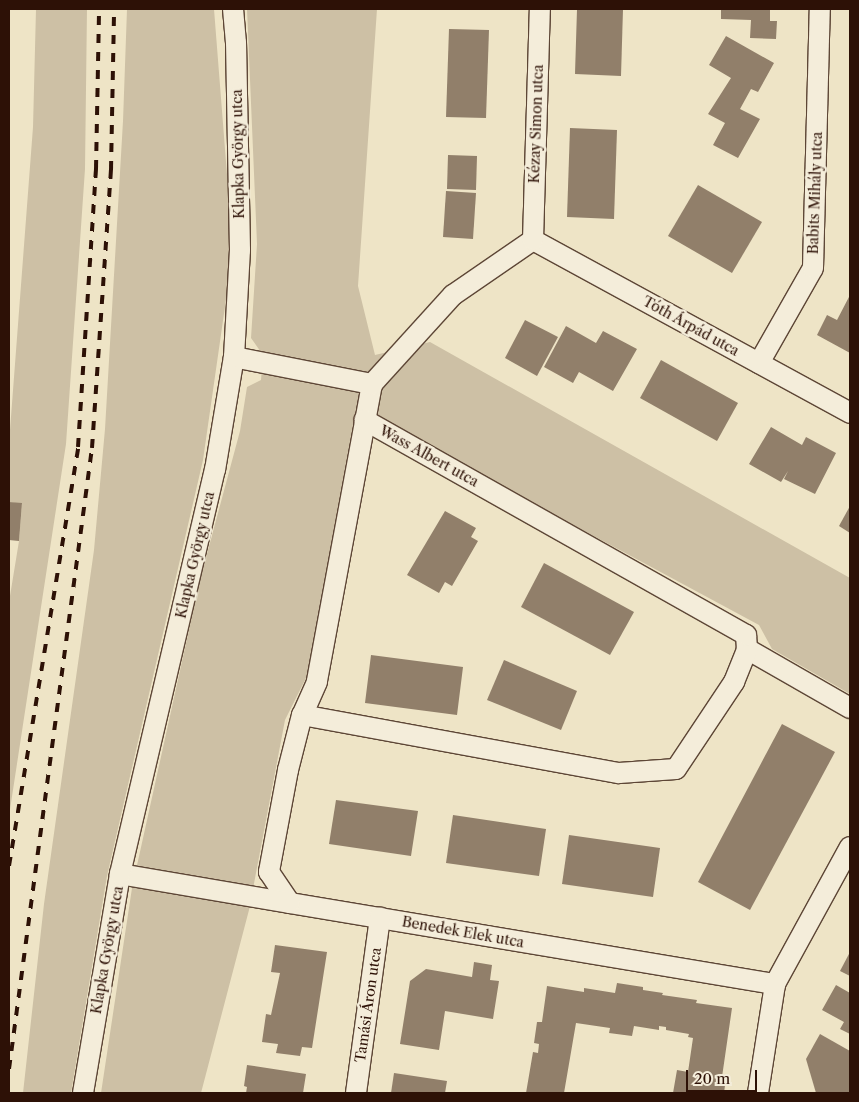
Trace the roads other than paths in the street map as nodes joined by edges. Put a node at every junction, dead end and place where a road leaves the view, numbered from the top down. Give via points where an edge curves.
1 (233, 9) edge
2 (540, 9) edge
3 (820, 9) edge
4 (532, 240) junction
5 (234, 357) junction
6 (759, 363) junction
7 (372, 384) junction
8 (850, 413) edge
9 (364, 420) junction
10 (747, 649) junction
11 (850, 708) edge
12 (302, 715) junction
13 (850, 847) edge
14 (120, 874) junction
15 (290, 903) junction
16 (380, 918) junction
17 (775, 984) junction
18 (82, 1093) edge
19 (356, 1093) edge
20 (758, 1093) edge

1 - 5 street, Klapka György utca via 240,250
2 - 4 street, Kézay Simon utca
3 - 6 street, Babits Mihály utca via 813,268
4 - 6 street, Tóth Árpád utca
4 - 7 street via 453,296
5 - 7 street
5 - 14 street, Klapka György utca via 215,470
6 - 8 street, Tóth Árpád utca
7 - 9 street
9 - 10 street, Wass Albert utca via 746,635
9 - 12 street, Wass Albert utca via 318,682
10 - 11 street
10 - 12 street via 734,682 676,769 619,773
12 - 15 street, Wass Albert utca via 268,872
13 - 17 street
14 - 15 street, Benedek Elek utca
14 - 18 street, Klapka György utca
15 - 16 street, Benedek Elek utca
16 - 17 street, Benedek Elek utca
16 - 19 street, Tamási Áron utca
17 - 20 street

